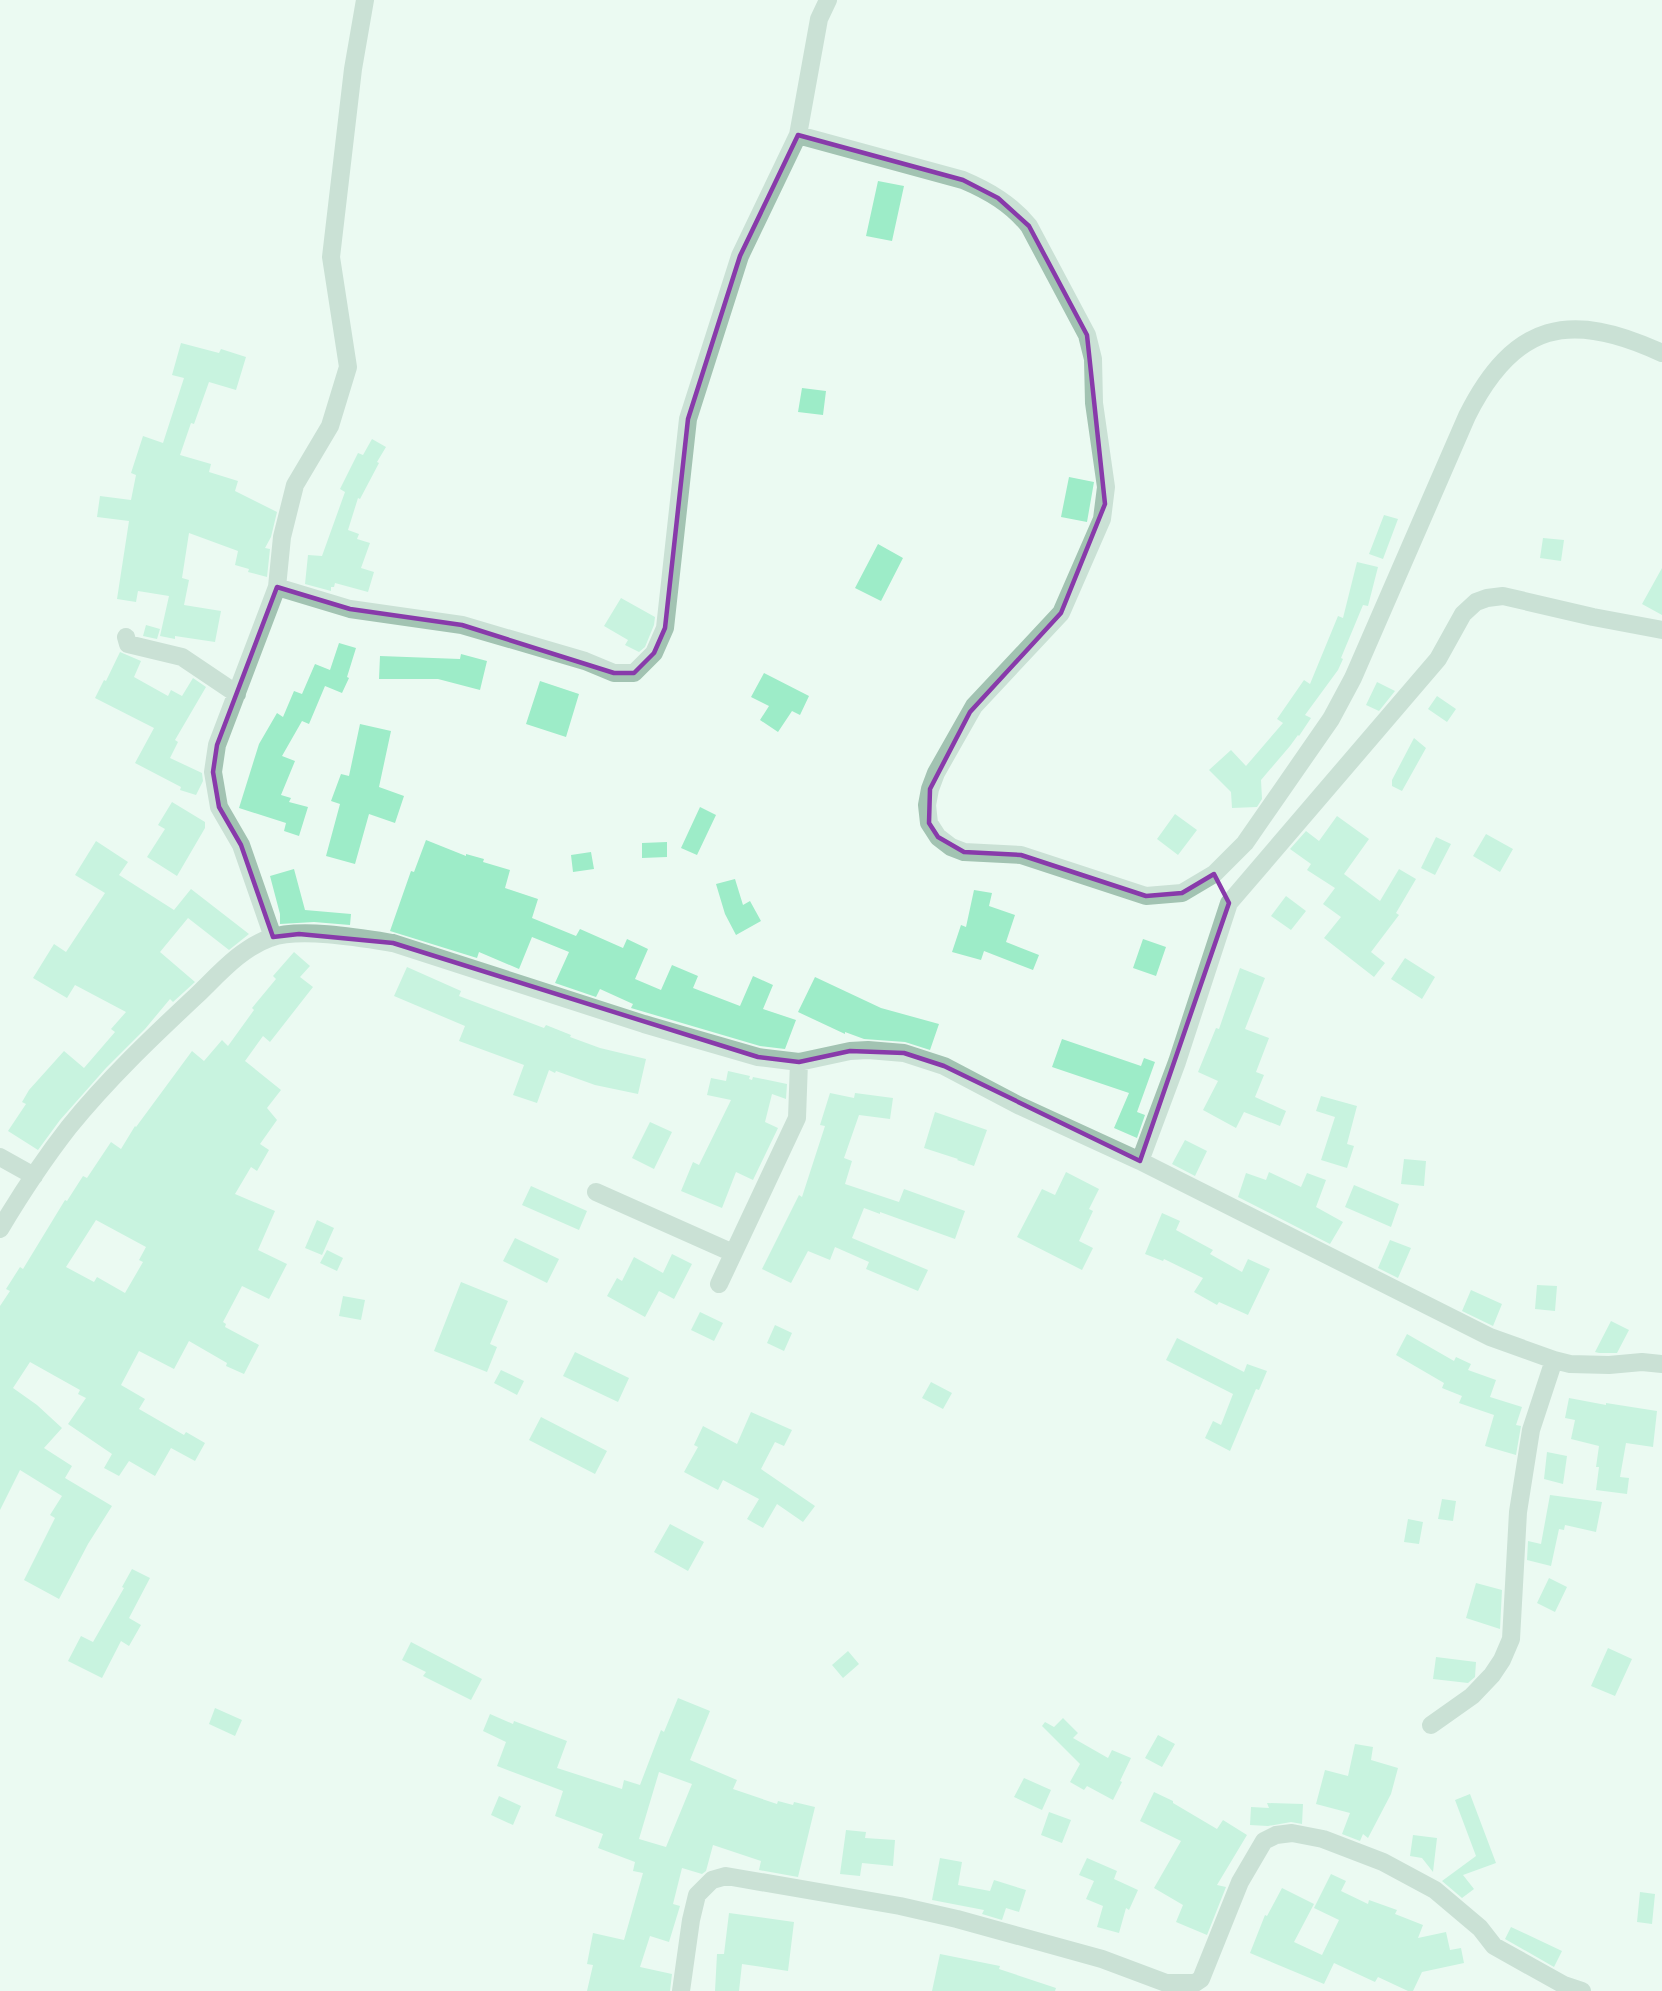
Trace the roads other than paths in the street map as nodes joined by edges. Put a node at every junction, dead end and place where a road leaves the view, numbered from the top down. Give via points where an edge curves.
1 (365, 0) edge
2 (828, 0) edge
3 (798, 135) junction
4 (1662, 353) edge
5 (277, 587) junction
6 (1662, 630) edge
7 (126, 637) dead end
8 (237, 694) junction
9 (1214, 874) junction
10 (1229, 903) junction
11 (273, 937) junction
12 (799, 1062) junction
13 (0, 1157) edge
14 (1140, 1161) junction
15 (34, 1176) junction
16 (596, 1192) dead end
17 (0, 1229) edge
18 (733, 1253) junction
19 (719, 1284) dead end
20 (1554, 1360) junction
21 (1662, 1364) edge
22 (1431, 1725) dead end
23 (681, 1991) edge
24 (1582, 1991) edge

1 - 5 street via 352,69 331,257 348,367 330,426 295,485 282,537
2 - 3 street via 819,19
3 - 5 street via 740,256 688,419 665,628 654,653 634,673 614,673 462,625 350,609
3 - 9 street via 963,180 1016,211 1029,226 1087,335 1093,359 1094,403 1106,487 1102,519 1061,613 970,712 930,789 929,823 938,837 964,852 1021,855 1146,896 1182,893
4 - 9 street via 1604,331 1573,328 1545,332 1520,346 1496,367 1467,416 1353,678 1331,719 1245,843
5 - 8 street
6 - 10 street via 1503,596 1476,603 1463,614 1438,659
7 - 8 street via 128,644 182,657
8 - 11 street via 217,745 213,772 219,807 241,845
9 - 10 street
10 - 14 street
11 - 12 street via 299,934 393,943 644,1024 758,1056
11 - 15 street via 255,944 234,961 130,1058 69,1128
12 - 14 street via 850,1051 904,1053 944,1066
12 - 18 street via 797,1118
13 - 15 street
14 - 20 street via 1490,1336
15 - 17 street
16 - 18 street
18 - 19 street
20 - 21 street via 1570,1364
20 - 22 street via 1531,1430 1520,1501 1511,1639 1492,1675 1472,1696
23 - 24 street via 698,1895 711,1880 726,1876 957,1919 1102,1959 1166,1983 1195,1983 1201,1979 1240,1882 1264,1841 1292,1833 1323,1839 1383,1862 1435,1890 1480,1928 1494,1946

